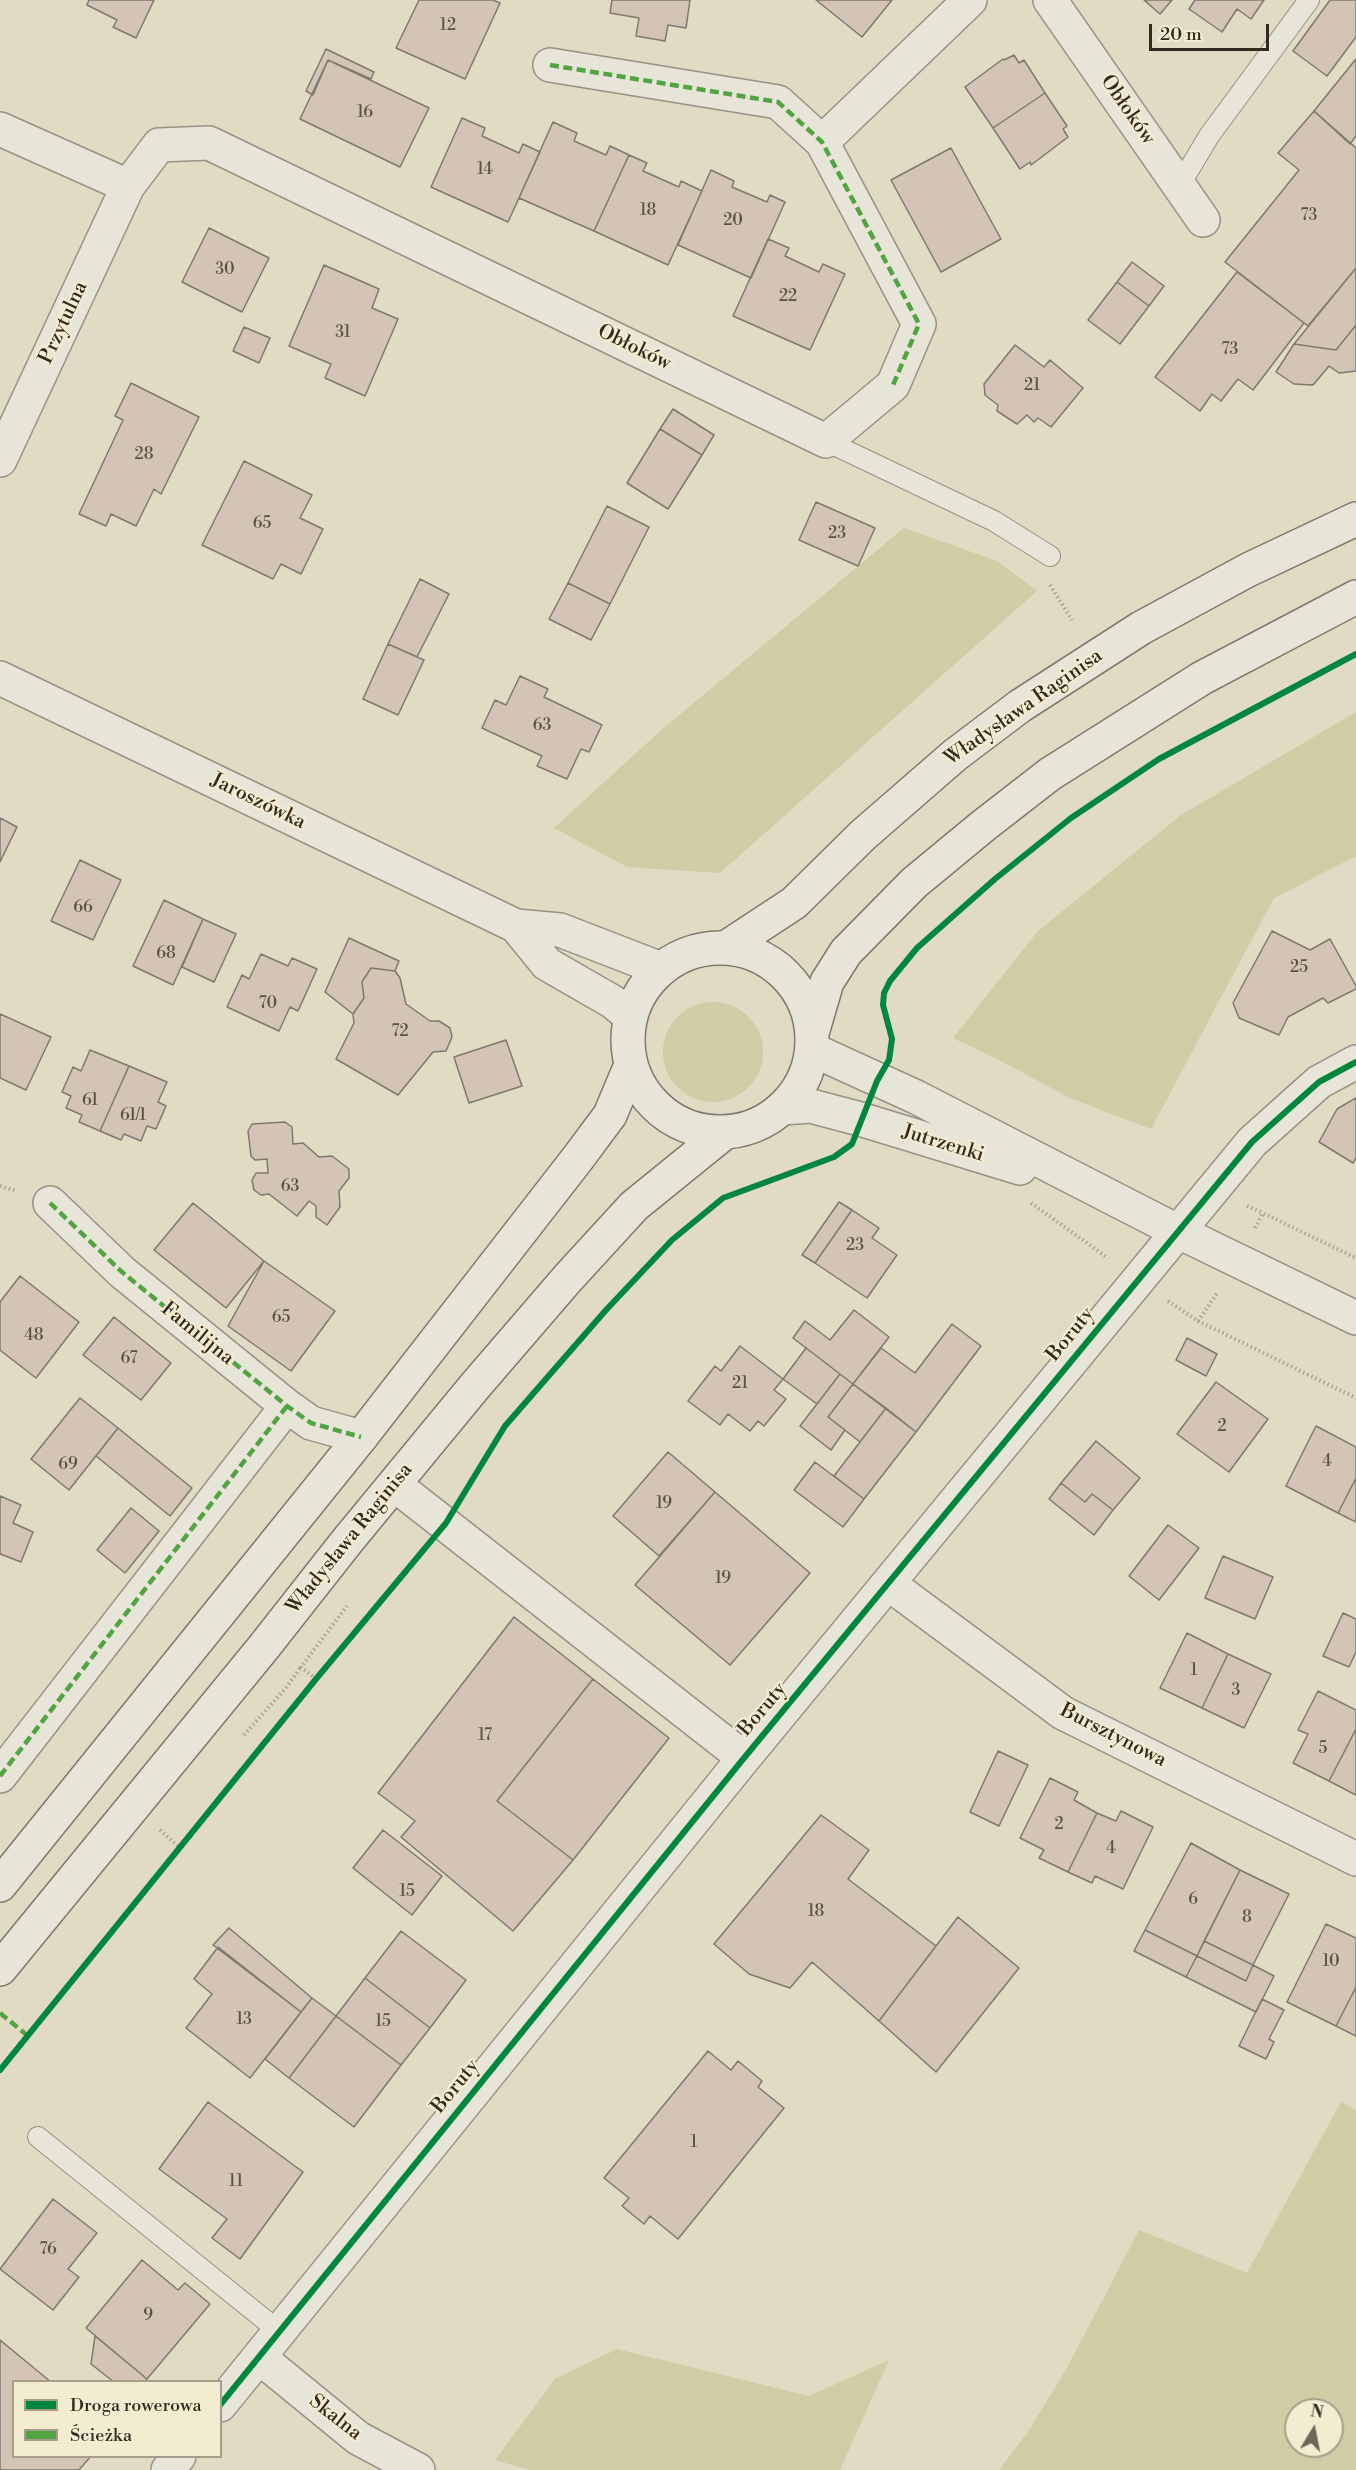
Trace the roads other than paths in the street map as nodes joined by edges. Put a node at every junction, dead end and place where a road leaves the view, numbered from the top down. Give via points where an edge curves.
1 (970, 0) edge
2 (1050, 0) edge
3 (1309, 0) edge
4 (550, 65) dead end
5 (0, 129) edge
6 (822, 142) junction
7 (128, 186) junction
8 (1179, 186) junction
9 (1203, 220) dead end
10 (826, 441) junction
11 (0, 460) edge
12 (1356, 519) edge
13 (1050, 556) dead end
14 (1356, 597) edge
15 (0, 678) edge
16 (516, 926) junction
17 (727, 947) junction
18 (661, 969) junction
19 (630, 1016) junction
20 (813, 1040) junction
21 (1356, 1062) edge
22 (631, 1065) junction
23 (782, 1108) junction
24 (724, 1133) junction
25 (1102, 1193) junction
26 (50, 1203) dead end
27 (1177, 1232) junction
28 (1356, 1318) edge
29 (287, 1406) junction
30 (361, 1437) junction
31 (395, 1485) junction
32 (889, 1584) junction
33 (744, 1758) junction
34 (0, 1776) edge
35 (1356, 1858) edge
36 (0, 1885) edge
37 (0, 1969) edge
38 (38, 2137) dead end
39 (279, 2332) junction
40 (259, 2357) junction
41 (222, 2403) edge
42 (178, 2458) edge
43 (168, 2470) edge
44 (418, 2470) edge

1 - 6 street
2 - 8 street, Obłoków
3 - 8 lane via 1209,136
4 - 6 street via 778,102
5 - 7 street
6 - 10 street via 919,324 893,385
7 - 10 street, Obłoków via 159,145 209,142
7 - 11 street, Przytulna
8 - 9 street, Obłoków
10 - 13 lane via 994,522
12 - 17 street, Władysława Raginisa via 1248,570 1141,628 1020,706 955,755 863,835 794,903
14 - 20 street via 1202,678 1050,774 983,826 914,883 846,952 827,982
15 - 16 street, Jaroszówka
16 - 18 street, Jaroszówka via 560,930
16 - 19 street, Jaroszówka via 547,963
17 - 18 street via 687,953
17 - 20 street via 762,957 790,979 808,1011
18 - 19 street via 637,998
19 - 22 street via 627,1041
20 - 23 street via 804,1080
20 - 25 street, Jutrzenki
21 - 27 street, Boruty via 1318,1082 1252,1142
22 - 24 street via 645,1094 669,1117 704,1131
22 - 30 street via 610,1114
23 - 24 street via 765,1121
23 - 25 street, Jutrzenki via 811,1106 861,1119
24 - 31 street, Władysława Raginisa via 634,1206 475,1386
25 - 27 street, Jutrzenki
26 - 29 street, Familijna via 122,1272
27 - 28 street, Jutrzenki
27 - 32 street, Boruty
29 - 30 street, Familijna via 311,1423
29 - 34 street
30 - 36 street
31 - 33 street
31 - 37 street, Władysława Raginisa
32 - 33 street, Boruty
32 - 35 street, Bursztynowa via 1063,1713
33 - 39 street, Boruty
38 - 39 lane
39 - 40 street, Boruty
40 - 41 street, Boruty
40 - 44 street, Skalna via 357,2438
42 - 43 street

